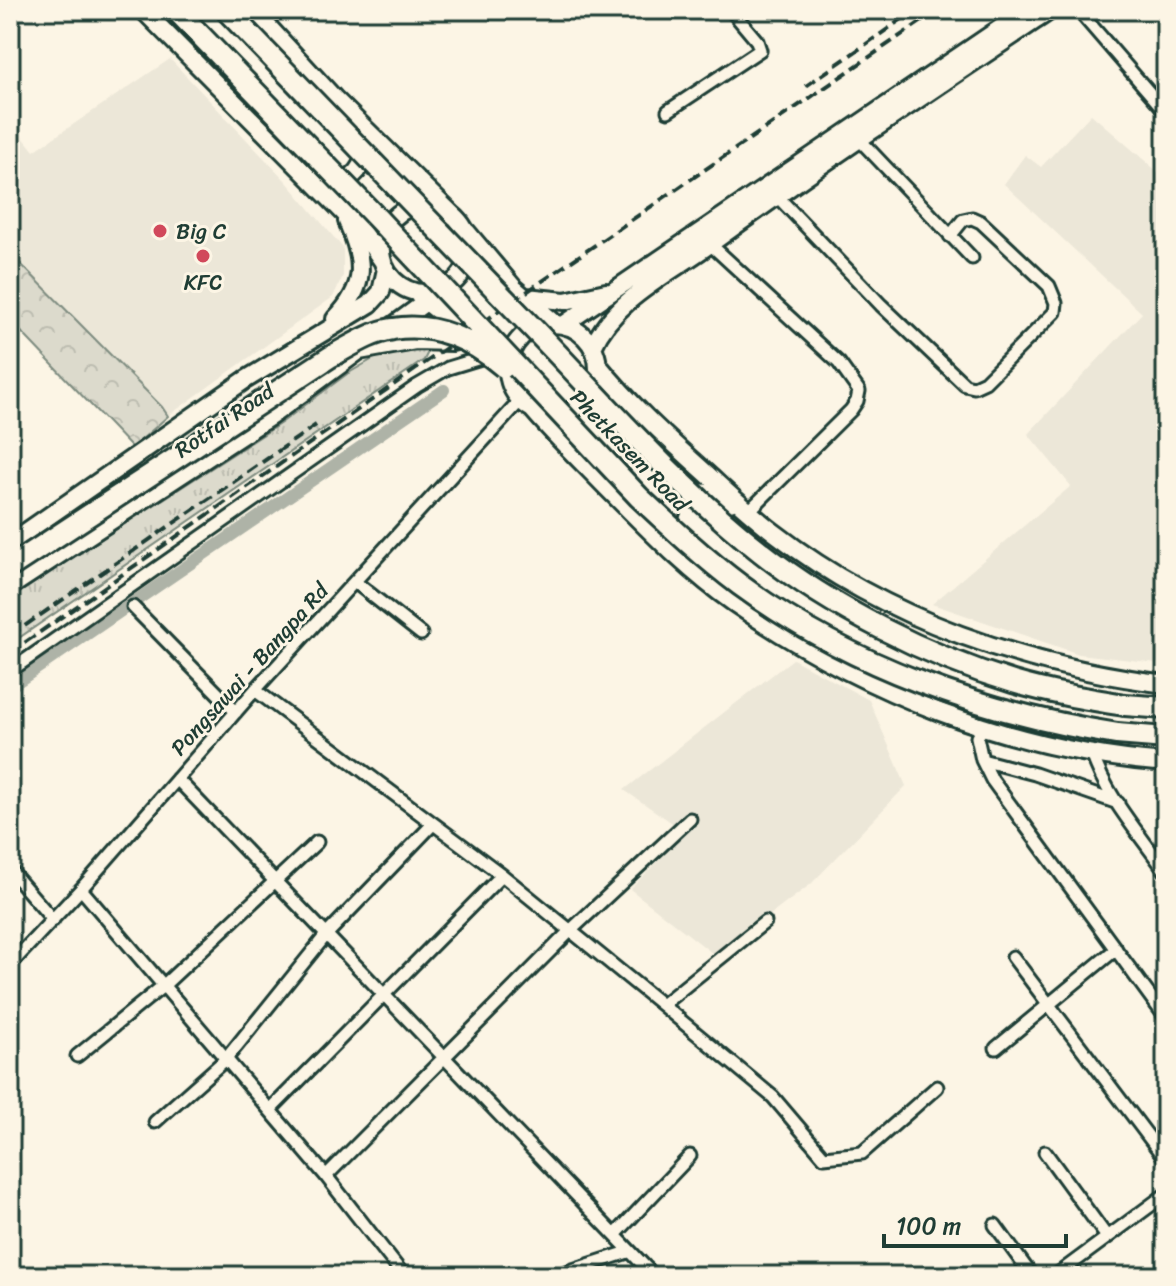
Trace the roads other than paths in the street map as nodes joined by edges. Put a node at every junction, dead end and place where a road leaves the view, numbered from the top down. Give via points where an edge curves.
1 (143, 10) edge
2 (176, 10) edge
3 (226, 10) edge
4 (253, 10) edge
5 (731, 10) edge
6 (1027, 10) edge
7 (1051, 10) edge
8 (1078, 10) edge
9 (334, 98) junction
10 (668, 111) dead end
11 (1166, 112) edge
12 (859, 139) junction
13 (286, 156) junction
14 (776, 195) junction
15 (342, 211) junction
16 (459, 222) junction
17 (950, 236) junction
18 (710, 244) junction
19 (972, 258) dead end
20 (384, 265) junction
21 (456, 280) junction
22 (404, 287) junction
23 (615, 289) junction
24 (524, 297) junction
25 (427, 301) junction
26 (559, 324) junction
27 (316, 337) junction
28 (593, 347) junction
29 (359, 351) junction
30 (481, 353) junction
31 (599, 366) junction
32 (245, 380) junction
33 (522, 400) junction
34 (271, 416) junction
35 (639, 497) junction
36 (748, 512) junction
37 (776, 534) junction
38 (10, 543) edge
39 (10, 567) edge
40 (355, 582) junction
41 (10, 587) edge
42 (732, 602) junction
43 (133, 607) dead end
44 (421, 634) dead end
45 (10, 671) edge
46 (1166, 684) edge
47 (255, 690) junction
48 (1166, 708) edge
49 (236, 712) junction
50 (983, 728) junction
51 (1166, 738) edge
52 (1092, 753) junction
53 (982, 760) junction
54 (1166, 763) edge
55 (177, 779) junction
56 (1118, 803) junction
57 (690, 819) dead end
58 (433, 824) junction
59 (317, 842) dead end
60 (10, 870) edge
61 (1166, 872) edge
62 (502, 875) junction
63 (273, 880) junction
64 (81, 889) junction
65 (53, 920) junction
66 (765, 922) dead end
67 (570, 931) junction
68 (326, 935) junction
69 (1116, 949) junction
70 (1013, 957) dead end
71 (10, 965) edge
72 (163, 986) junction
73 (383, 994) junction
74 (1049, 1003) junction
75 (662, 1005) junction
76 (1166, 1018) edge
77 (996, 1048) dead end
78 (77, 1056) dead end
79 (444, 1058) junction
80 (226, 1059) junction
81 (937, 1087) dead end
82 (270, 1110) junction
83 (155, 1122) dead end
84 (1045, 1152) dead end
85 (690, 1156) dead end
86 (1166, 1160) edge
87 (326, 1176) junction
88 (1166, 1194) edge
89 (995, 1225) dead end
90 (615, 1235) junction
91 (1107, 1237) junction
92 (628, 1252) junction
93 (404, 1276) edge
94 (554, 1276) edge
95 (654, 1276) edge
96 (1032, 1276) edge
97 (1055, 1276) edge

1 - 13 main road
2 - 35 highway, Phetkasem Road, bridge
3 - 48 highway, Phetkasem Road, bridge via 671,471 762,554 880,627 952,660 1071,696
4 - 9 main road
5 - 10 street via 760,50
6 - 23 main road
7 - 12 main road
8 - 11 street
9 - 13 main road via 361,130 361,167 332,185
9 - 16 main road
12 - 14 main road
12 - 17 street
13 - 15 main road
14 - 17 street via 881,305 965,385 974,387 1055,312 1056,303 1049,286 981,222 963,220
14 - 18 main road
15 - 20 main road via 372,243
15 - 27 main road via 359,254 359,281 350,302
16 - 20 main road via 443,208 429,205 401,211 383,233
16 - 21 main road via 468,255
16 - 24 main road
17 - 19 street
18 - 28 main road via 615,312
18 - 36 street via 839,363 859,391 851,410
20 - 22 main road
20 - 27 main road, Rotfai Road via 376,298
21 - 22 main road via 431,292
21 - 25 main road, Rotfai Road
22 - 25 main road
23 - 24 main road via 565,301
23 - 26 main road
24 - 26 main road
25 - 29 main road, Rotfai Road
25 - 30 main road
26 - 28 main road via 575,329
26 - 33 main road via 530,330 512,349 508,376
27 - 32 main road, Rotfai Road
28 - 31 main road
29 - 30 main road via 439,340
29 - 34 main road, Rotfai Road
30 - 33 main road
30 - 45 street via 417,386
31 - 33 main road via 590,397 579,408 548,415
31 - 36 main road via 641,413
32 - 34 main road via 265,378 275,386 278,405
32 - 38 main road, Rotfai Road
33 - 40 street, Pongsawai - Bangpa Rd
33 - 42 main road via 628,510
34 - 41 main road, Rotfai Road
35 - 39 highway, bridge via 485,351 439,330 394,329 330,357
35 - 51 highway, Phetkasem Road, bridge via 741,585 810,631 853,652 994,708 1060,725
36 - 37 main road
37 - 42 main road via 706,491 686,495 671,510 673,544
37 - 46 main road via 854,584 959,634 1016,655
40 - 44 street
40 - 47 street, Pongsawai - Bangpa Rd
42 - 50 main road via 855,676
43 - 49 street
47 - 49 street, Pongsawai - Bangpa Rd
47 - 58 street
49 - 55 street, Pongsawai - Bangpa Rd
50 - 52 main road
50 - 53 street via 977,737
52 - 54 main road
52 - 56 street
53 - 56 street
53 - 69 street
55 - 63 street
55 - 64 street, Pongsawai - Bangpa Rd
56 - 61 street
57 - 67 street
58 - 62 street
58 - 68 street
59 - 63 street
60 - 65 street
62 - 67 street
62 - 73 street
63 - 68 street
63 - 72 street
64 - 65 street, Pongsawai - Bangpa Rd
64 - 72 street
65 - 71 street, Pongsawai - Bangpa Rd
66 - 75 street
67 - 75 street
67 - 79 street
68 - 73 street
68 - 80 street
69 - 74 street
69 - 76 street
70 - 74 street
72 - 78 street
72 - 80 street
73 - 79 street
73 - 82 street
74 - 77 street
74 - 86 street
75 - 81 street via 773,1097 824,1157 862,1153
79 - 87 street
79 - 90 street
80 - 82 street
80 - 83 street
82 - 87 street
84 - 91 street
85 - 90 street
87 - 93 street
88 - 91 street
89 - 96 street
90 - 92 street
91 - 97 street
92 - 94 street
92 - 95 street

